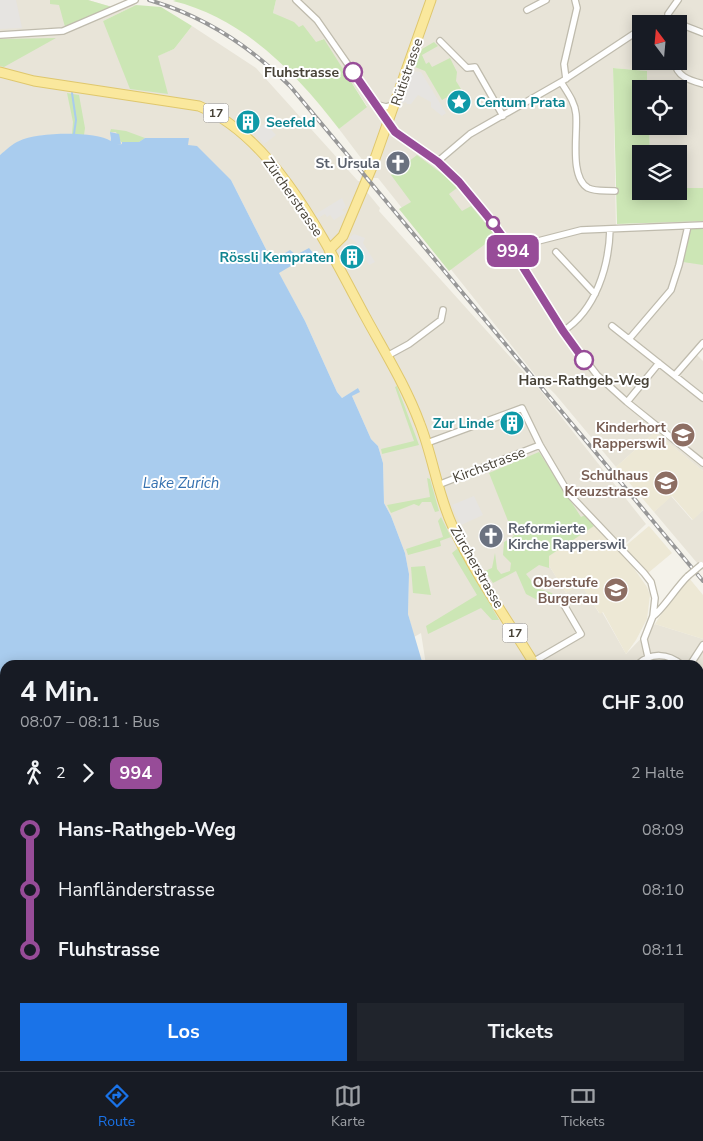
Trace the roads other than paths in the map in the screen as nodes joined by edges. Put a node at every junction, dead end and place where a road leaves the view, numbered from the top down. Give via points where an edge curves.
1 (296, 0) edge
2 (431, 0) edge
3 (546, 0) edge
4 (575, 0) edge
5 (678, 0) edge
6 (132, 2) edge
7 (527, 10) dead end
8 (668, 15) edge
9 (688, 27) edge
10 (703, 33) edge
11 (632, 34) edge
12 (0, 35) edge
13 (440, 41) dead end
14 (677, 70) edge
15 (0, 72) edge
16 (564, 81) junction
17 (703, 84) edge
18 (375, 104) junction
19 (396, 104) junction
20 (503, 116) junction
21 (389, 124) junction
22 (438, 162) junction
23 (615, 190) dead end
24 (703, 225) edge
25 (688, 226) junction
26 (610, 229) junction
27 (511, 248) junction
28 (329, 250) junction
29 (556, 252) dead end
30 (595, 294) junction
31 (443, 310) dead end
32 (612, 326) dead end
33 (563, 331) junction
34 (630, 338) junction
35 (703, 343) edge
36 (387, 356) junction
37 (659, 363) junction
38 (675, 375) junction
39 (703, 398) edge
40 (627, 402) junction
41 (427, 443) junction
42 (540, 445) junction
43 (703, 463) edge
44 (438, 485) junction
45 (702, 565) edge
46 (560, 598) dead end
47 (653, 616) junction
48 (703, 645) edge
49 (648, 657) junction
50 (532, 660) edge
51 (539, 660) edge
52 (644, 660) edge
53 (673, 660) edge
54 (693, 660) edge

1 - 18 street via 317,20
2 - 19 main road, Rütistrasse
3 - 7 street
4 - 16 street via 577,8 564,64
5 - 8 street
6 - 12 street via 63,31
9 - 10 street
11 - 16 street
13 - 20 street via 467,68 475,67
14 - 17 street via 687,80
15 - 28 main road, Zürcherstrasse / 17 via 34,81 199,106 219,115 258,147 286,182
16 - 20 street
16 - 23 street via 576,114 577,173 589,188
18 - 19 street via 386,107
18 - 21 street
19 - 21 main road, Rütistrasse
20 - 22 street via 463,139
21 - 22 street via 402,138
21 - 28 main road, Rütistrasse via 343,236
22 - 27 street via 459,182
24 - 25 street
25 - 26 street
25 - 34 street via 671,290
26 - 27 street via 568,232
26 - 30 street via 606,261
27 - 33 street
28 - 36 main road, Zürcherstrasse / 17
29 - 30 street
30 - 33 street
31 - 36 street via 441,320
32 - 34 street
33 - 40 street via 597,375
34 - 37 street
35 - 38 street
36 - 41 main road, Zürcherstrasse / 17 via 410,398
37 - 38 street
37 - 40 street
38 - 39 street
40 - 43 street
41 - 42 street via 522,408
41 - 44 main road, Zürcherstrasse / 17
42 - 44 street, Kirchstrasse
42 - 47 street via 574,500 648,578 655,598
44 - 50 main road, Zürcherstrasse / 17 via 454,529
45 - 47 street, bridge via 676,587 658,614
46 - 51 street, Zürcherstrasse via 581,634
47 - 49 street via 644,639
48 - 54 street
49 - 52 street
49 - 53 street via 665,656

